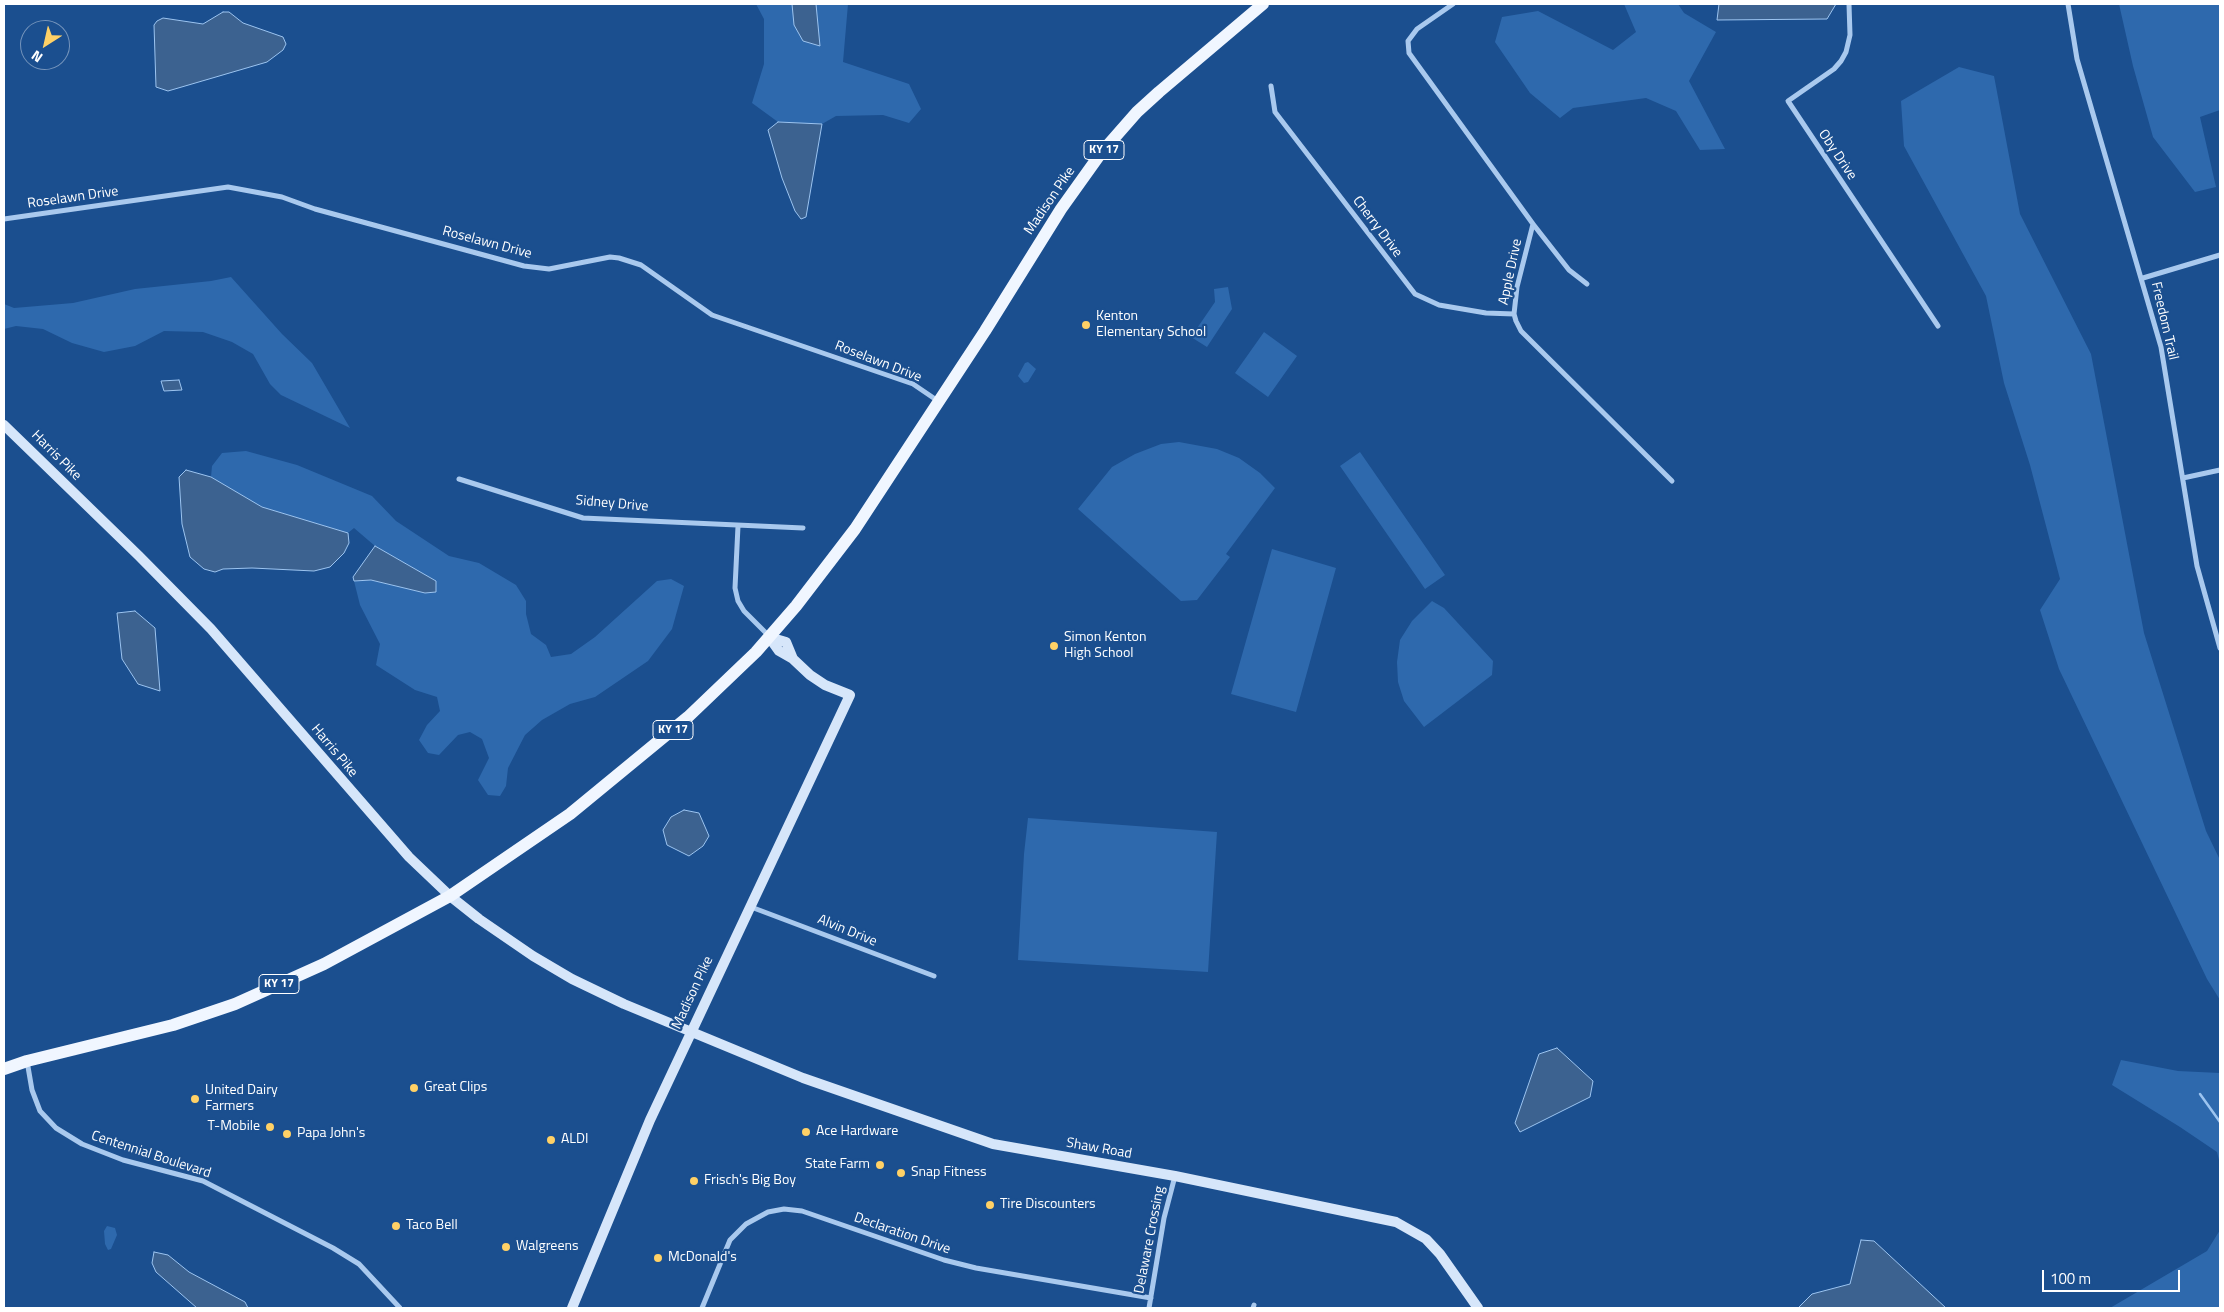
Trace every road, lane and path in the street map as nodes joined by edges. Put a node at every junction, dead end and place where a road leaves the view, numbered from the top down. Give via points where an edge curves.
1 (1263, 4) edge
2 (1453, 4) edge
3 (1849, 4) edge
4 (2068, 4) edge
5 (1271, 86) dead end
6 (4, 219) edge
7 (1533, 224) junction
8 (2220, 255) edge
9 (2143, 278) junction
10 (1587, 284) dead end
11 (1514, 314) junction
12 (1938, 326) dead end
13 (939, 401) junction
14 (4, 425) edge
15 (2220, 470) edge
16 (2183, 478) junction
17 (459, 479) dead end
18 (1672, 482) dead end
19 (738, 526) junction
20 (803, 528) dead end
21 (769, 637) junction
22 (2220, 648) edge
23 (450, 896) junction
24 (751, 907) junction
25 (934, 976) dead end
26 (692, 1030) junction
27 (27, 1061) junction
28 (4, 1063) edge
29 (4, 1069) edge
30 (1175, 1176) junction
31 (1151, 1298) junction
32 (400, 1308) edge
33 (572, 1308) edge
34 (702, 1308) edge
35 (1148, 1308) edge
36 (1478, 1308) edge

1 - 13 main road, Madison Pike / KY 17 via 1137,112 1101,153 1061,209
2 - 7 street, Apple Drive via 1417,29 1408,41 1409,53
3 - 12 street, Oby Drive via 1850,35 1841,61 1788,101
4 - 9 street, Freedom Trail via 2077,59
5 - 11 street, Cherry Drive via 1275,112 1415,294 1439,305 1486,314
6 - 13 street, Roselawn Drive via 228,187 282,197 524,266 549,269 619,258 641,266 712,315 913,384
7 - 10 street via 1569,270
7 - 11 street, Apple Drive
8 - 9 street
9 - 16 street, Freedom Trail via 2161,347
11 - 18 street, Apple Drive via 1521,331
13 - 21 main road, KY 17 via 855,528
14 - 23 main road, Harris Pike via 211,629 382,828
15 - 16 street
16 - 22 street, Freedom Trail via 2197,566
17 - 19 street, Sidney Drive via 583,518
19 - 20 street, Sidney Drive
19 - 21 street via 735,588 738,601
21 - 23 main road, KY 17 via 688,717 597,793
21 - 24 main road, Madison Pike via 779,651 825,685 850,695
23 - 26 main road, Harris Pike via 479,920 572,979 624,1004
23 - 27 main road, KY 17 via 324,964 228,1006 173,1025
24 - 25 street, Alvin Drive
24 - 26 main road, Madison Pike
26 - 30 main road, Shaw Road via 804,1078 993,1144
26 - 33 main road, Madison Pike via 639,1146
27 - 28 main road, KY 17
27 - 29 main road, KY 17
27 - 32 street, Centennial Boulevard via 40,1111 56,1128 82,1144 123,1160 203,1182 333,1248 359,1264
30 - 31 street, Delaware Crossing via 1164,1218
30 - 36 main road, Shaw Road via 1396,1222 1426,1239
31 - 34 street, Declaration Drive via 976,1268 802,1211 784,1209 768,1212 746,1224 730,1240
31 - 35 street, Delaware Crossing

